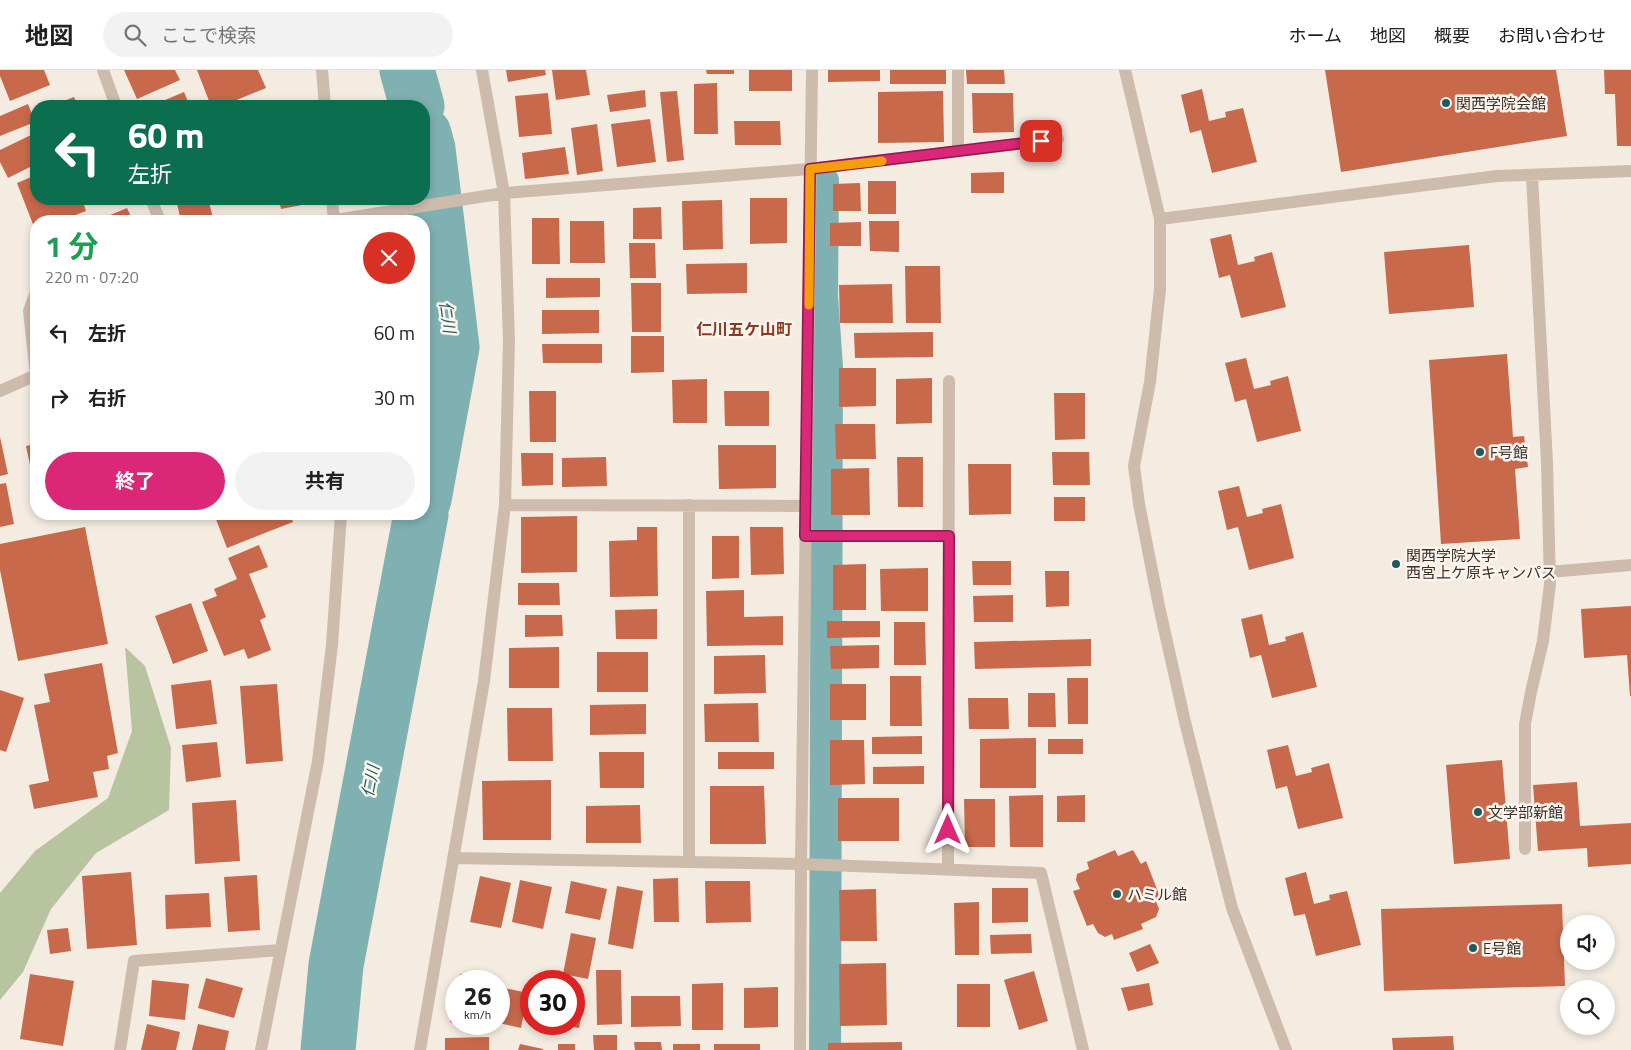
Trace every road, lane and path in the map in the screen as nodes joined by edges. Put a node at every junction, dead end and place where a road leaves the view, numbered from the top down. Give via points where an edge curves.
1 (103, 70) edge
2 (322, 70) edge
3 (482, 70) edge
4 (812, 70) edge
5 (958, 70) edge
6 (1125, 70) edge
7 (114, 100) edge
8 (324, 100) edge
9 (1058, 139) dead end
10 (958, 151) junction
11 (810, 169) junction
12 (1631, 171) edge
13 (1532, 174) junction
14 (504, 193) junction
15 (369, 215) edge
16 (1160, 219) junction
17 (30, 378) edge
18 (949, 381) dead end
19 (0, 390) edge
20 (505, 505) junction
21 (689, 506) junction
22 (806, 506) junction
23 (341, 520) edge
24 (805, 536) junction
25 (949, 536) junction
26 (1631, 565) edge
27 (1549, 572) junction
28 (1525, 849) dead end
29 (453, 858) junction
30 (689, 862) junction
31 (801, 864) junction
32 (948, 869) junction
33 (281, 950) junction
34 (120, 1050) edge
35 (260, 1050) edge
36 (420, 1050) edge
37 (800, 1050) edge
38 (1083, 1050) edge
39 (1286, 1050) edge

1 - 7 street
2 - 8 street
3 - 14 street
4 - 11 street
5 - 10 street
6 - 16 street
9 - 10 street
10 - 11 street
11 - 14 street
11 - 22 street
12 - 13 street
13 - 16 street
13 - 27 street via 1547,463
14 - 15 street
14 - 20 street via 509,340
16 - 39 street via 1160,289 1150,382 1134,466 1139,504 1158,606 1232,908
17 - 19 street
18 - 25 street
20 - 21 street
20 - 29 street via 484,681
21 - 22 street
21 - 30 street
22 - 24 street
23 - 33 street via 332,644 318,761
24 - 25 street
24 - 31 street
25 - 32 street
26 - 27 street
27 - 28 street via 1543,642 1525,724
29 - 30 street
29 - 36 street
30 - 31 street
31 - 32 street
31 - 37 street
32 - 38 street via 1042,873
33 - 34 street via 134,961
33 - 35 street

